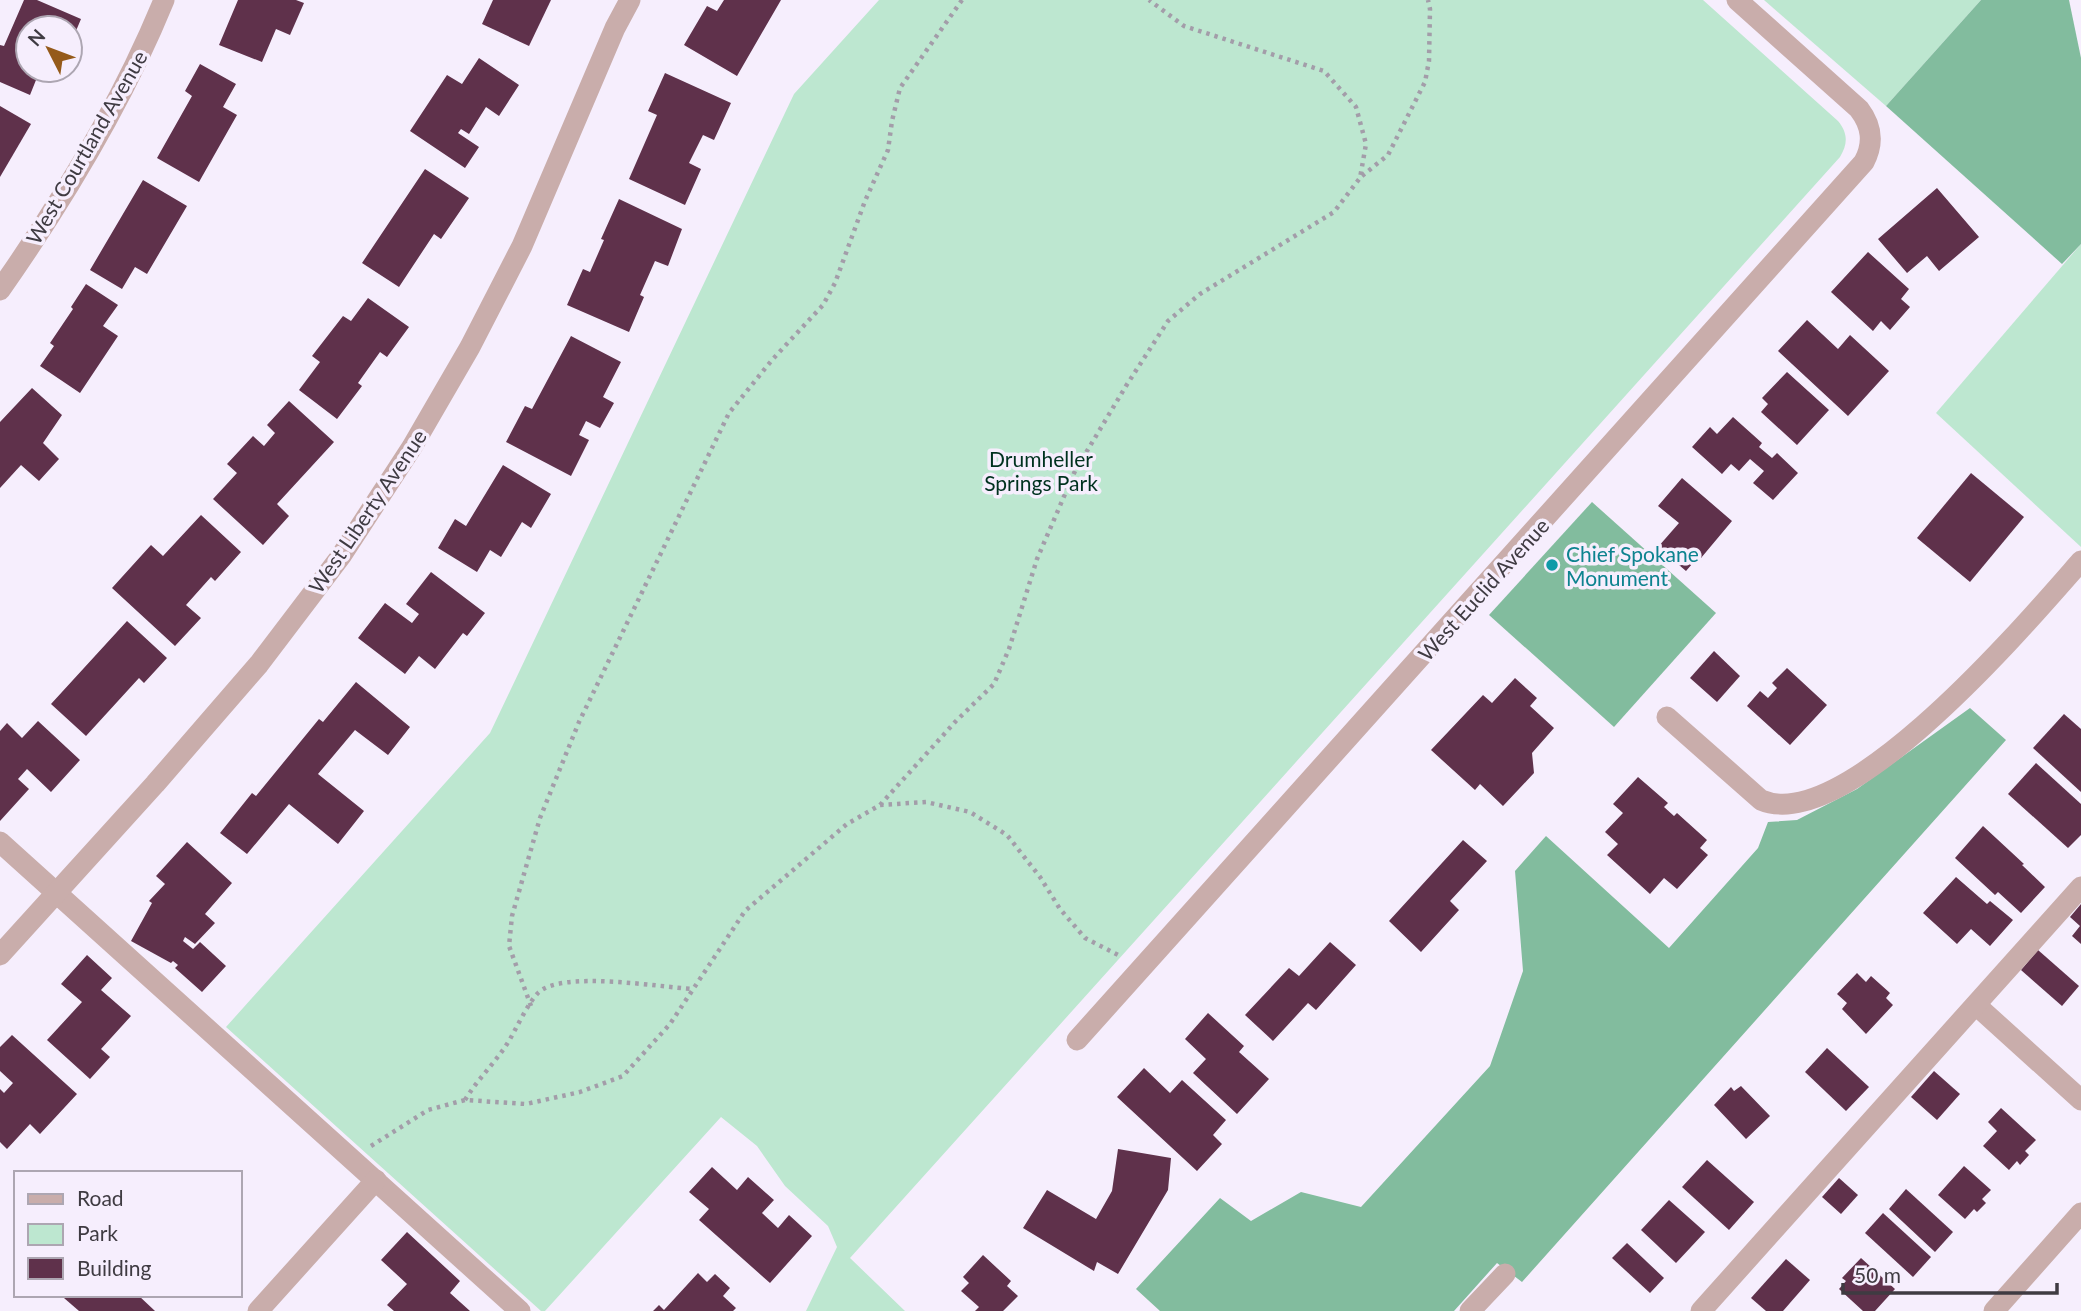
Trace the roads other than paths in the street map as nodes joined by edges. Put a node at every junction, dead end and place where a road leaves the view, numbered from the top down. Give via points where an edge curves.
1 (164, 0) edge
2 (629, 0) edge
3 (1737, 0) edge
4 (0, 290) edge
5 (2081, 561) edge
6 (1667, 717) dead end
7 (0, 842) edge
8 (2081, 887) edge
9 (56, 892) junction
10 (0, 955) edge
11 (1976, 1005) junction
12 (1077, 1040) dead end
13 (2081, 1100) edge
14 (376, 1180) junction
15 (2081, 1213) edge
16 (1505, 1274) dead end
17 (258, 1311) edge
18 (520, 1311) edge
19 (1470, 1311) edge
20 (1702, 1311) edge
21 (1994, 1311) edge

1 - 4 street, West Courtland Avenue via 99,132 40,233
2 - 9 street, West Liberty Avenue via 522,246 412,447 341,556 259,664
3 - 12 street, West Euclid Avenue via 1859,109 1870,130 1869,152 1858,171
5 - 6 street via 1986,666 1902,743 1863,771 1798,804 1772,804 1755,796
7 - 9 street
8 - 11 street
9 - 10 street, West Liberty Avenue
9 - 14 street
11 - 13 street
11 - 20 street
14 - 17 street
14 - 18 street
15 - 21 street
16 - 19 street

